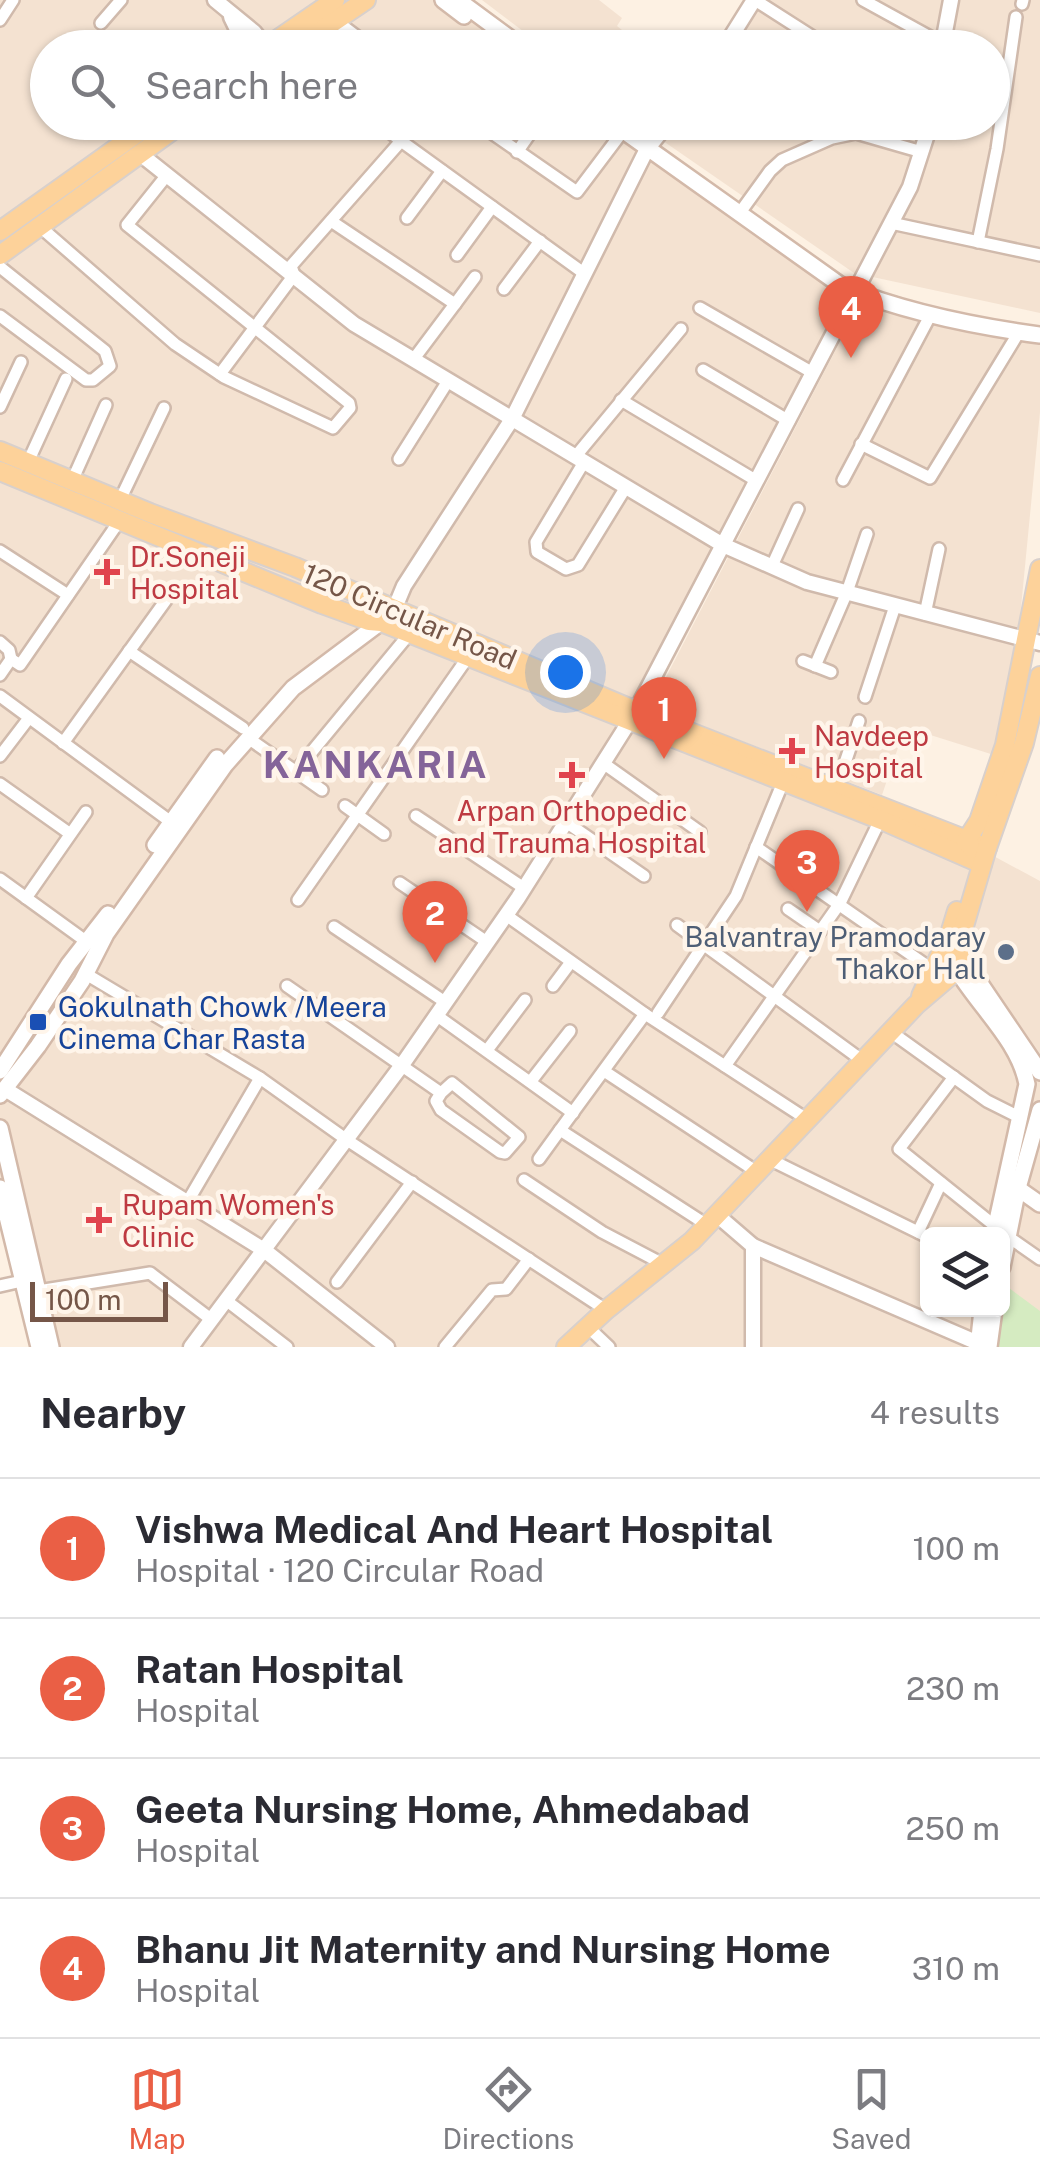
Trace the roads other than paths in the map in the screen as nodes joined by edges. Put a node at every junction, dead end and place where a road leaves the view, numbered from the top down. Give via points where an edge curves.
1 (12, 0) edge
2 (121, 0) edge
3 (336, 0) edge
4 (366, 0) edge
5 (443, 0) edge
6 (458, 0) edge
7 (754, 0) edge
8 (863, 0) edge
9 (951, 0) edge
10 (221, 4) edge
11 (1016, 18) dead end
12 (0, 20) edge
13 (336, 21) junction
14 (102, 23) dead end
15 (236, 30) edge
16 (252, 30) edge
17 (291, 30) edge
18 (322, 30) edge
19 (348, 30) edge
20 (483, 30) edge
21 (499, 30) edge
22 (735, 30) edge
23 (802, 30) edge
24 (915, 30) edge
25 (945, 30) edge
26 (1010, 59) edge
27 (127, 140) edge
28 (157, 140) edge
29 (399, 140) edge
30 (501, 140) edge
31 (525, 140) edge
32 (611, 140) edge
33 (642, 140) edge
34 (656, 140) edge
35 (832, 140) edge
36 (880, 140) edge
37 (926, 140) edge
38 (998, 140) edge
39 (401, 142) junction
40 (651, 146) junction
41 (139, 152) junction
42 (517, 152) junction
43 (922, 152) junction
44 (442, 171) junction
45 (168, 176) junction
46 (492, 208) junction
47 (744, 208) junction
48 (407, 218) dead end
49 (331, 221) junction
50 (891, 223) junction
51 (38, 225) junction
52 (0, 231) edge
53 (540, 241) junction
54 (978, 242) junction
55 (1040, 254) edge
56 (0, 255) edge
57 (457, 255) dead end
58 (0, 267) edge
59 (585, 274) junction
60 (294, 275) junction
61 (475, 277) dead end
62 (857, 288) junction
63 (504, 290) dead end
64 (455, 304) junction
65 (700, 308) dead end
66 (931, 314) junction
67 (0, 316) edge
68 (1040, 325) edge
69 (254, 328) junction
70 (681, 329) dead end
71 (1019, 332) junction
72 (1040, 335) edge
73 (413, 360) junction
74 (21, 362) dead end
75 (702, 370) dead end
76 (220, 374) junction
77 (813, 374) junction
78 (66, 379) dead end
79 (448, 381) junction
80 (621, 400) junction
81 (106, 405) dead end
82 (0, 407) edge
83 (164, 408) dead end
84 (512, 419) junction
85 (788, 420) junction
86 (861, 444) junction
87 (0, 451) edge
88 (579, 459) junction
89 (398, 460) dead end
90 (28, 462) junction
91 (0, 471) edge
92 (843, 480) dead end
93 (72, 481) junction
94 (757, 481) junction
95 (626, 487) junction
96 (120, 500) junction
97 (798, 509) dead end
98 (120, 520) junction
99 (867, 534) dead end
100 (724, 545) junction
101 (938, 548) dead end
102 (0, 551) edge
103 (772, 566) junction
104 (1040, 568) edge
105 (848, 592) junction
106 (68, 595) junction
107 (166, 600) dead end
108 (895, 606) junction
109 (380, 614) junction
110 (925, 614) junction
111 (410, 634) junction
112 (0, 642) edge
113 (1033, 642) edge
114 (129, 652) junction
115 (468, 657) junction
116 (11, 659) junction
117 (831, 672) dead end
118 (0, 674) edge
119 (1040, 676) edge
120 (0, 696) edge
121 (864, 697) dead end
122 (632, 717) junction
123 (29, 718) junction
124 (859, 721) dead end
125 (246, 733) junction
126 (63, 743) junction
127 (0, 756) edge
128 (603, 763) junction
129 (296, 771) junction
130 (782, 782) junction
131 (0, 784) edge
132 (322, 790) dead end
133 (836, 790) junction
134 (344, 806) dead end
135 (86, 812) dead end
136 (357, 816) junction
137 (416, 816) dead end
138 (880, 820) junction
139 (171, 822) junction
140 (566, 822) junction
141 (700, 832) dead end
142 (69, 834) junction
143 (384, 834) dead end
144 (966, 841) junction
145 (756, 847) junction
146 (980, 857) junction
147 (644, 876) dead end
148 (0, 879) edge
149 (400, 884) dead end
150 (524, 888) junction
151 (26, 898) junction
152 (298, 900) dead end
153 (840, 904) junction
154 (788, 909) dead end
155 (506, 915) junction
156 (677, 925) dead end
157 (334, 927) dead end
158 (820, 931) junction
159 (949, 937) junction
160 (87, 942) junction
161 (487, 942) junction
162 (702, 945) junction
163 (571, 962) junction
164 (963, 969) junction
165 (933, 970) junction
166 (86, 974) junction
167 (286, 986) dead end
168 (553, 986) dead end
169 (773, 996) junction
170 (525, 1000) dead end
171 (916, 1005) junction
172 (440, 1009) junction
173 (652, 1014) junction
174 (570, 1031) dead end
175 (892, 1032) junction
176 (488, 1049) junction
177 (864, 1061) junction
178 (402, 1065) junction
179 (725, 1066) junction
180 (0, 1071) edge
181 (604, 1071) junction
182 (1040, 1072) edge
183 (954, 1077) junction
184 (260, 1078) junction
185 (531, 1082) junction
186 (2, 1092) edge
187 (440, 1093) junction
188 (1040, 1110) edge
189 (573, 1113) junction
190 (1021, 1118) junction
191 (808, 1120) junction
192 (0, 1128) edge
193 (560, 1130) junction
194 (348, 1140) junction
195 (538, 1159) dead end
196 (763, 1166) junction
197 (524, 1180) dead end
198 (1016, 1180) junction
199 (412, 1182) junction
200 (941, 1183) junction
201 (1040, 1184) edge
202 (0, 1188) edge
203 (188, 1201) junction
204 (1040, 1204) edge
205 (712, 1220) junction
206 (926, 1227) edge
207 (993, 1227) edge
208 (1002, 1227) edge
209 (920, 1234) edge
210 (1010, 1240) edge
211 (753, 1246) junction
212 (264, 1250) junction
213 (529, 1259) junction
214 (1040, 1259) edge
215 (663, 1264) junction
216 (22, 1281) junction
217 (336, 1282) dead end
218 (0, 1286) edge
219 (38, 1290) junction
220 (227, 1301) junction
221 (606, 1310) junction
222 (982, 1317) edge
223 (992, 1317) edge
224 (212, 1320) junction
225 (589, 1328) junction
226 (982, 1346) edge
227 (39, 1347) edge
228 (52, 1347) edge
229 (191, 1347) edge
230 (287, 1347) edge
231 (387, 1347) edge
232 (445, 1347) edge
233 (566, 1347) edge
234 (609, 1347) edge
235 (753, 1347) edge

1 - 12 street
2 - 14 street
3 - 17 main road
4 - 13 main road
5 - 20 main road
6 - 21 main road
7 - 22 street
7 - 23 street
8 - 24 street
9 - 25 street
10 - 15 street
10 - 16 street
11 - 26 street
13 - 18 main road
13 - 19 street
27 - 52 main road
28 - 41 main road
29 - 39 street
30 - 42 street
31 - 42 street
32 - 42 street via 578,192
33 - 40 main road
34 - 40 street
35 - 47 street via 782,160
36 - 43 street
37 - 43 street
38 - 54 street
39 - 44 street
39 - 49 street
40 - 47 main road
40 - 59 street
40 - 62 main road via 842,287
41 - 45 street
41 - 51 main road
43 - 50 street
44 - 46 street
44 - 48 street
45 - 60 street
45 - 69 street via 127,225
46 - 53 street
46 - 57 street
47 - 62 main road
49 - 60 street via 290,266
49 - 64 street
50 - 54 street
50 - 62 street
51 - 56 main road
51 - 76 street via 175,344
53 - 59 street
53 - 63 street
54 - 55 street
58 - 67 street via 105,350 110,366 86,380
59 - 84 street
60 - 69 street
60 - 73 street
61 - 64 street
62 - 66 main road
62 - 68 main road
62 - 77 street
64 - 73 street
65 - 77 street
66 - 71 main road
66 - 86 street
69 - 76 street
69 - 76 street via 350,408 330,428
70 - 80 street
71 - 72 main road
71 - 86 street via 930,478
73 - 79 street
74 - 82 street
75 - 85 street
77 - 85 street
78 - 90 street
79 - 84 street
79 - 89 street
80 - 88 street
80 - 94 street
81 - 93 street
83 - 96 street
84 - 88 street
84 - 109 street
85 - 94 street
86 - 92 street
87 - 90 main road, 120 Circular Road
88 - 95 street
88 - 95 street via 536,542 537,552 566,568 578,564
90 - 93 main road, 120 Circular Road
91 - 98 main road, 120 Circular Road
93 - 96 main road, 120 Circular Road
94 - 100 street
95 - 100 street
96 - 109 main road, 120 Circular Road via 295,566
97 - 103 street
98 - 106 street
98 - 109 main road, 120 Circular Road
99 - 105 street
100 - 103 street
100 - 122 street
101 - 110 street
102 - 106 street
103 - 105 street
104 - 113 main road
105 - 108 street
105 - 117 street via 809,663
106 - 116 street via 20,665
107 - 114 street
108 - 110 street
108 - 121 street
109 - 111 main road, 120 Circular Road
109 - 122 main road, 120 Circular Road
109 - 125 main road
110 - 113 street
111 - 115 main road, 120 Circular Road
111 - 129 street
112 - 116 street
113 - 144 main road via 1005,745
114 - 125 street
114 - 126 street
115 - 122 main road, 120 Circular Road
115 - 136 street
116 - 118 street
119 - 146 main road via 1024,743
120 - 123 street
122 - 128 street
122 - 130 main road, 120 Circular Road
122 - 133 main road, 120 Circular Road
123 - 126 street
123 - 127 street
124 - 133 street
125 - 129 street
125 - 139 main road
125 - 166 main road via 106,934
126 - 139 street
128 - 140 street
128 - 141 street
129 - 132 street
130 - 138 main road, 120 Circular Road
130 - 145 street
131 - 142 street
133 - 144 main road, 120 Circular Road
134 - 136 street
135 - 142 street
136 - 143 street
136 - 152 street
137 - 150 street
138 - 146 main road, 120 Circular Road
138 - 153 street
139 - 160 main road
140 - 147 street
140 - 150 street
142 - 151 street
144 - 146 main road
145 - 153 street
145 - 162 street via 736,896
146 - 159 main road
146 - 164 main road via 962,933
148 - 151 street
149 - 161 street
150 - 155 street
151 - 160 street
153 - 158 street
153 - 165 street
154 - 158 street
155 - 161 street
155 - 163 street
156 - 162 street
157 - 172 street
158 - 169 street
159 - 164 main road
159 - 165 main road
160 - 180 main road
161 - 172 street
162 - 169 street
162 - 173 street
163 - 168 street
163 - 173 street
164 - 171 main road
164 - 182 main road
164 - 190 main road via 1024,1068
165 - 171 main road
166 - 184 street
166 - 186 main road
167 - 178 street
169 - 177 street
169 - 179 street
170 - 176 street
171 - 175 main road
172 - 176 street
172 - 178 street
173 - 179 street
173 - 181 street
174 - 185 street
175 - 177 main road
175 - 183 street
176 - 185 street
177 - 191 main road
178 - 187 street
178 - 194 street
179 - 191 street
181 - 189 street
181 - 196 street
183 - 190 street
183 - 200 street via 899,1149
184 - 194 street
184 - 203 street
185 - 189 street
186 - 203 street
187 - 187 street via 441,1110 500,1152 518,1138 452,1084
188 - 198 main road
189 - 193 street
190 - 198 main road via 1008,1161
191 - 196 main road
192 - 219 main road
193 - 195 street
193 - 205 street
194 - 199 street
194 - 212 street
196 - 205 main road
196 - 209 street
197 - 215 street
198 - 201 main road
198 - 204 main road
198 - 208 main road
199 - 213 street
199 - 217 street
200 - 206 street
200 - 207 street
202 - 216 main road
203 - 212 street
205 - 211 street
205 - 215 main road
210 - 214 street
211 - 226 street
211 - 235 street
212 - 220 street
212 - 231 street
213 - 221 street
213 - 232 street via 506,1289 492,1290
215 - 221 main road
216 - 218 street
216 - 227 main road
219 - 224 street via 150,1273
219 - 228 main road
220 - 224 street
220 - 230 street
221 - 225 main road
222 - 226 main road
223 - 226 main road
224 - 229 street
225 - 233 main road
225 - 234 street

